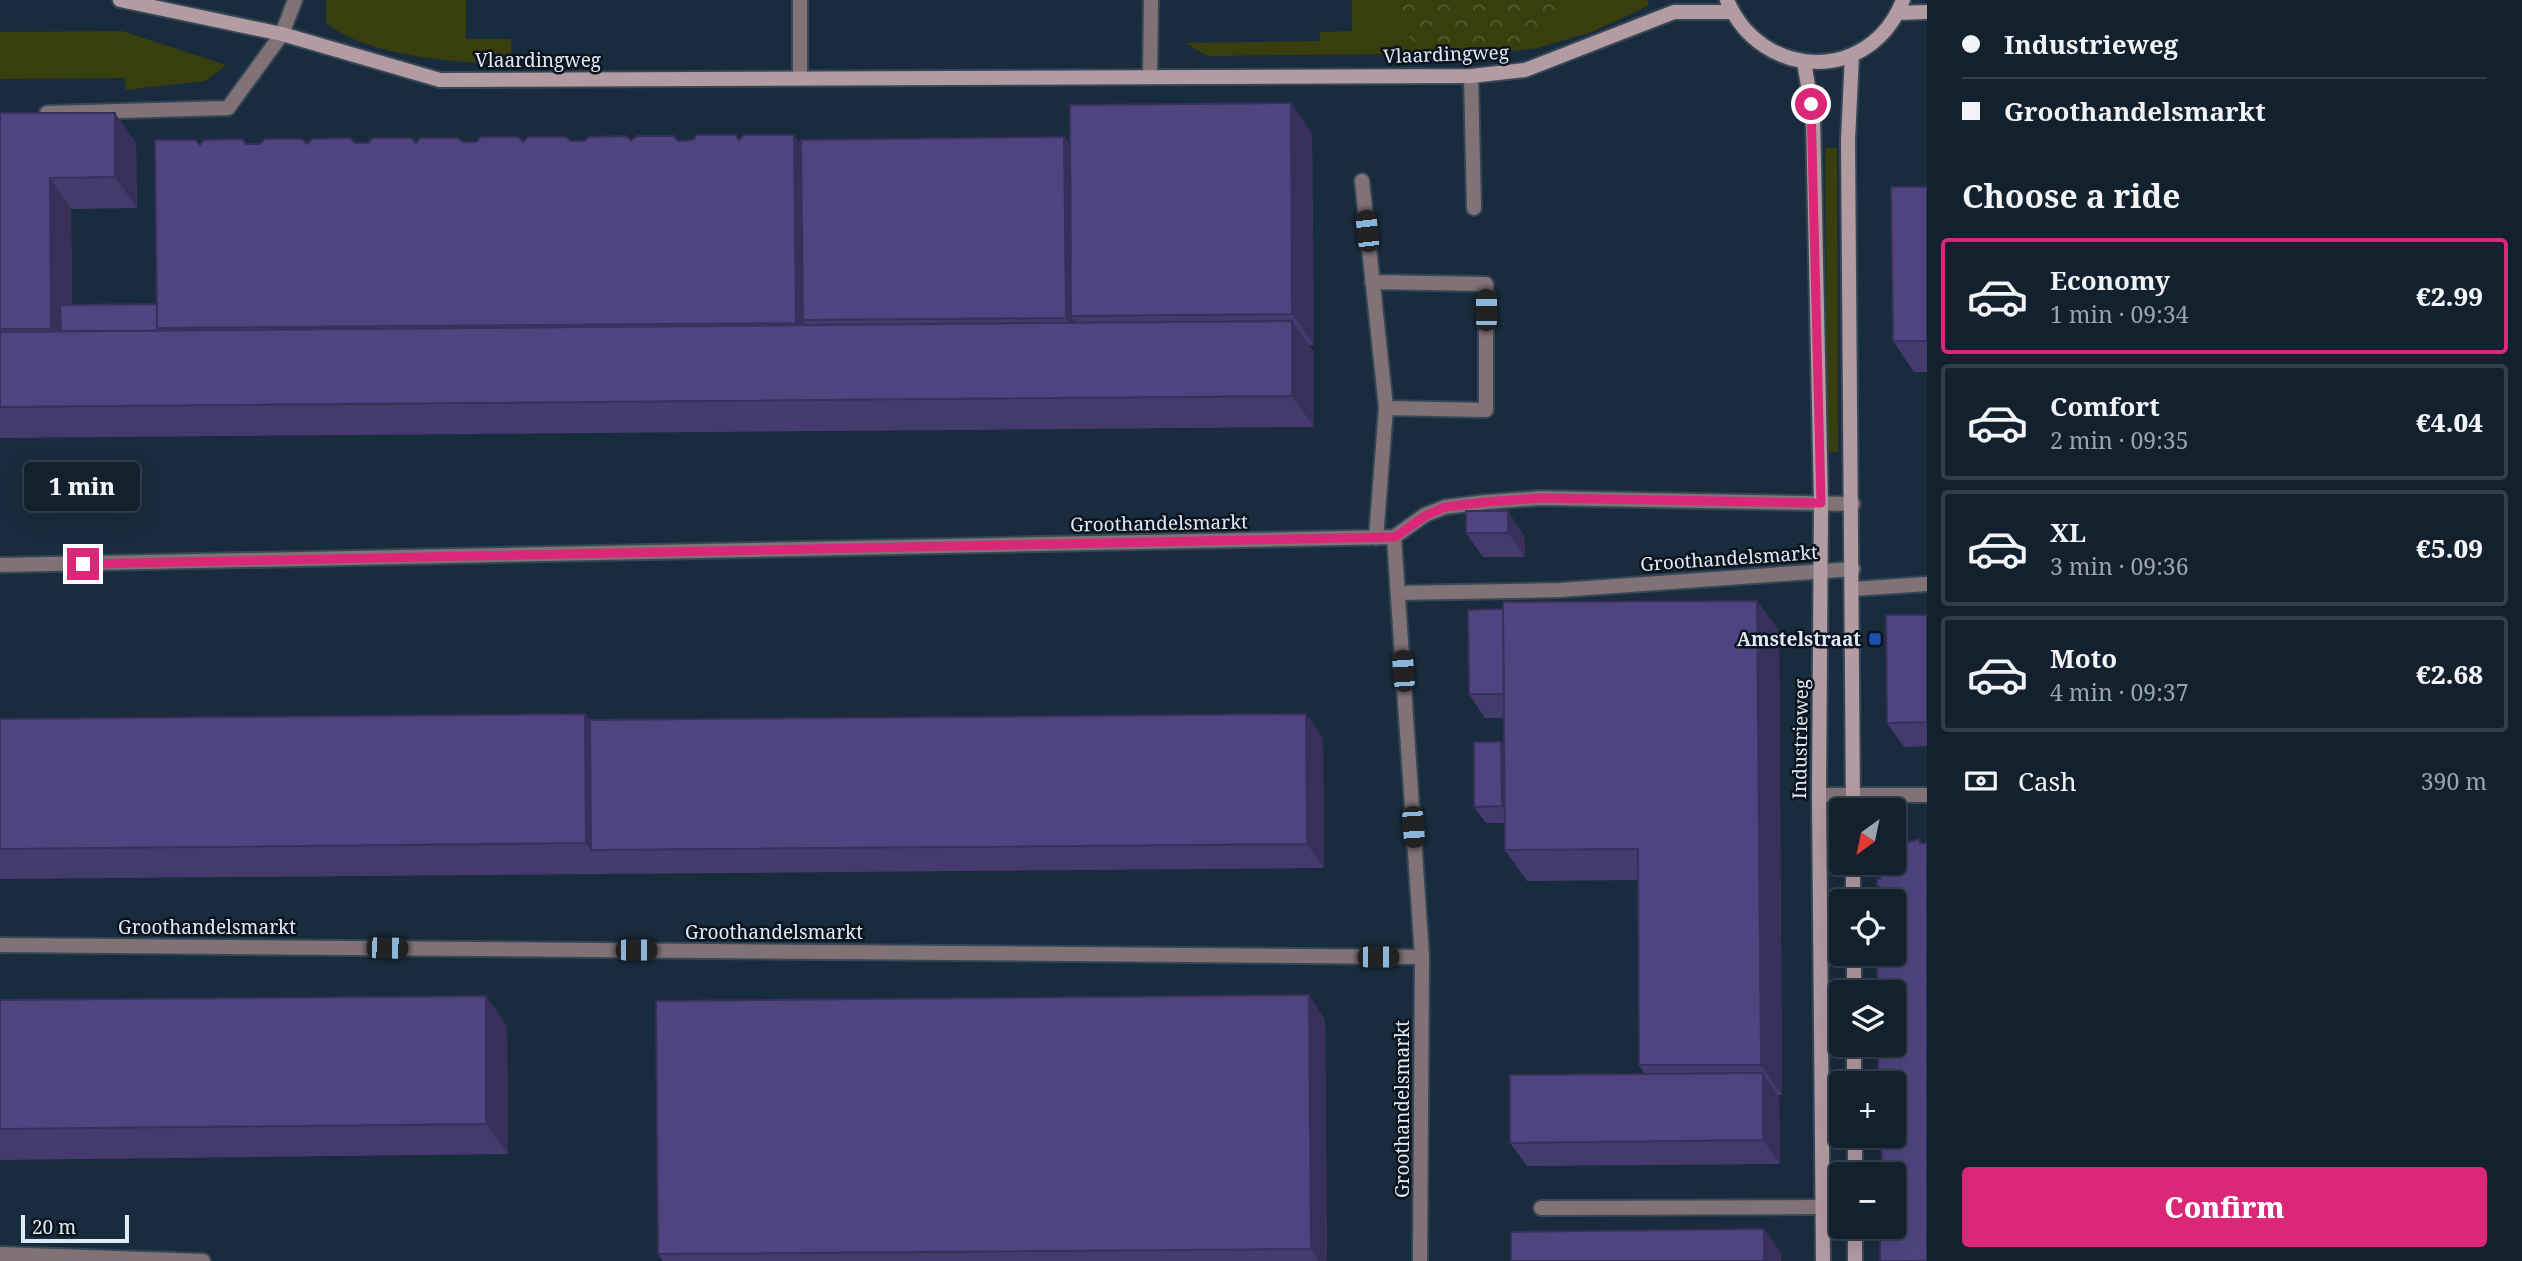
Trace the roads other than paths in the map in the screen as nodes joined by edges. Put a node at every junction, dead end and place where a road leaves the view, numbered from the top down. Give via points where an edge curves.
1 (120, 0) edge
2 (295, 0) edge
3 (800, 0) edge
4 (1151, 0) edge
5 (1730, 6) edge
6 (1900, 6) edge
7 (1927, 12) edge
8 (282, 34) junction
9 (1852, 55) junction
10 (1804, 62) junction
11 (1471, 76) junction
12 (1150, 77) junction
13 (800, 78) junction
14 (27, 114) edge
15 (1362, 181) dead end
16 (1474, 208) dead end
17 (1372, 282) junction
18 (1386, 408) junction
19 (1821, 503) junction
20 (1853, 504) junction
21 (1376, 537) junction
22 (1395, 537) junction
23 (0, 565) edge
24 (1853, 569) junction
25 (1820, 570) junction
26 (1927, 584) edge
27 (1853, 589) junction
28 (1398, 593) junction
29 (1927, 794) edge
30 (1819, 795) junction
31 (1853, 795) junction
32 (0, 945) edge
33 (1422, 957) junction
34 (1823, 1207) junction
35 (1541, 1208) dead end
36 (1855, 1239) edge
37 (0, 1254) edge
38 (203, 1261) edge
39 (1420, 1261) edge
40 (1823, 1261) edge
41 (1855, 1261) edge

1 - 8 street, Vlaardingweg
2 - 8 street
3 - 13 street
4 - 12 street
5 - 10 street via 1762,45
5 - 11 street, Vlaardingweg via 1674,12 1525,70
6 - 7 street
6 - 9 street via 1878,38
8 - 13 street, Vlaardingweg via 440,80
8 - 14 street via 228,108
9 - 10 street
9 - 20 street via 1848,150
10 - 19 street, Industrieweg via 1813,115
11 - 12 street, Vlaardingweg
11 - 16 street
12 - 13 street, Vlaardingweg
15 - 17 street
17 - 18 street
17 - 18 street via 1486,284 1486,410
18 - 21 street
19 - 20 street
19 - 22 street via 1541,498 1486,502 1445,507
19 - 25 street, Industrieweg
20 - 24 street
21 - 22 street, Groothandelsmarkt
21 - 23 street, Groothandelsmarkt
22 - 28 street, Groothandelsmarkt
24 - 25 street, Groothandelsmarkt
24 - 27 street
25 - 28 street, Groothandelsmarkt via 1560,590
25 - 30 street, Industrieweg
26 - 27 street
27 - 31 street
28 - 33 street, Groothandelsmarkt
29 - 31 street
30 - 31 street
30 - 34 street, Industrieweg
32 - 33 street, Groothandelsmarkt
33 - 39 street, Groothandelsmarkt
34 - 35 street
34 - 40 street, Industrieweg
36 - 41 street
37 - 38 street

